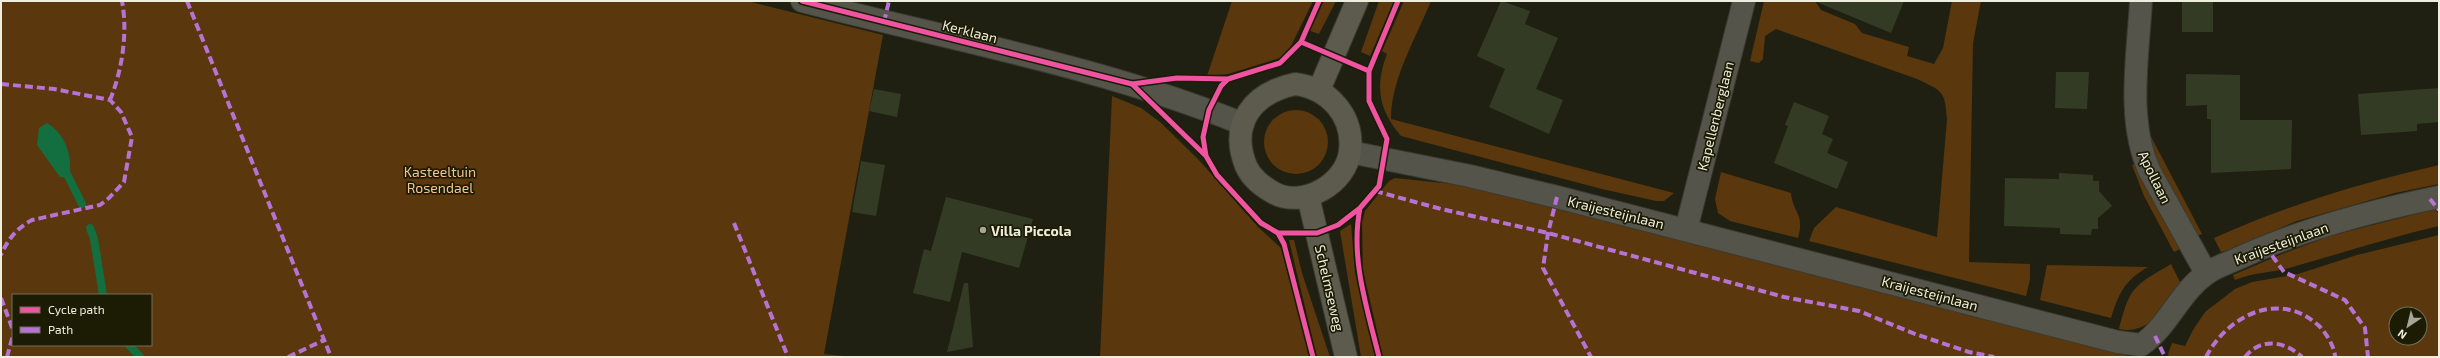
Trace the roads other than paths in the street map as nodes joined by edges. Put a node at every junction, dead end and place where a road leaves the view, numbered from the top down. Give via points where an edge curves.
1 (802, 1) edge
2 (1357, 1) edge
3 (1744, 1) edge
4 (2140, 1) edge
5 (1319, 90) junction
6 (1243, 124) junction
7 (1350, 152) junction
8 (1308, 196) junction
9 (2439, 197) edge
10 (1686, 230) junction
11 (2206, 273) junction
12 (1346, 357) edge

1 - 6 street, Kerklaan via 1132,84
2 - 5 main road
3 - 10 street, Kapellenberglaan
4 - 11 street, Apollaan via 2137,137 2150,172
5 - 6 main road via 1295,84 1279,88 1260,98 1249,110
5 - 7 main road via 1339,107 1348,128
6 - 8 main road via 1242,155 1250,174 1262,186 1278,195 1294,199
7 - 8 main road via 1343,169 1332,184
7 - 10 street, Kraijesteijnlaan via 1470,176
8 - 12 main road, Schelmseweg
9 - 11 street, Kraijesteijnlaan via 2354,217 2272,244
10 - 11 street, Kraijesteijnlaan via 2118,342 2141,345 2155,336

